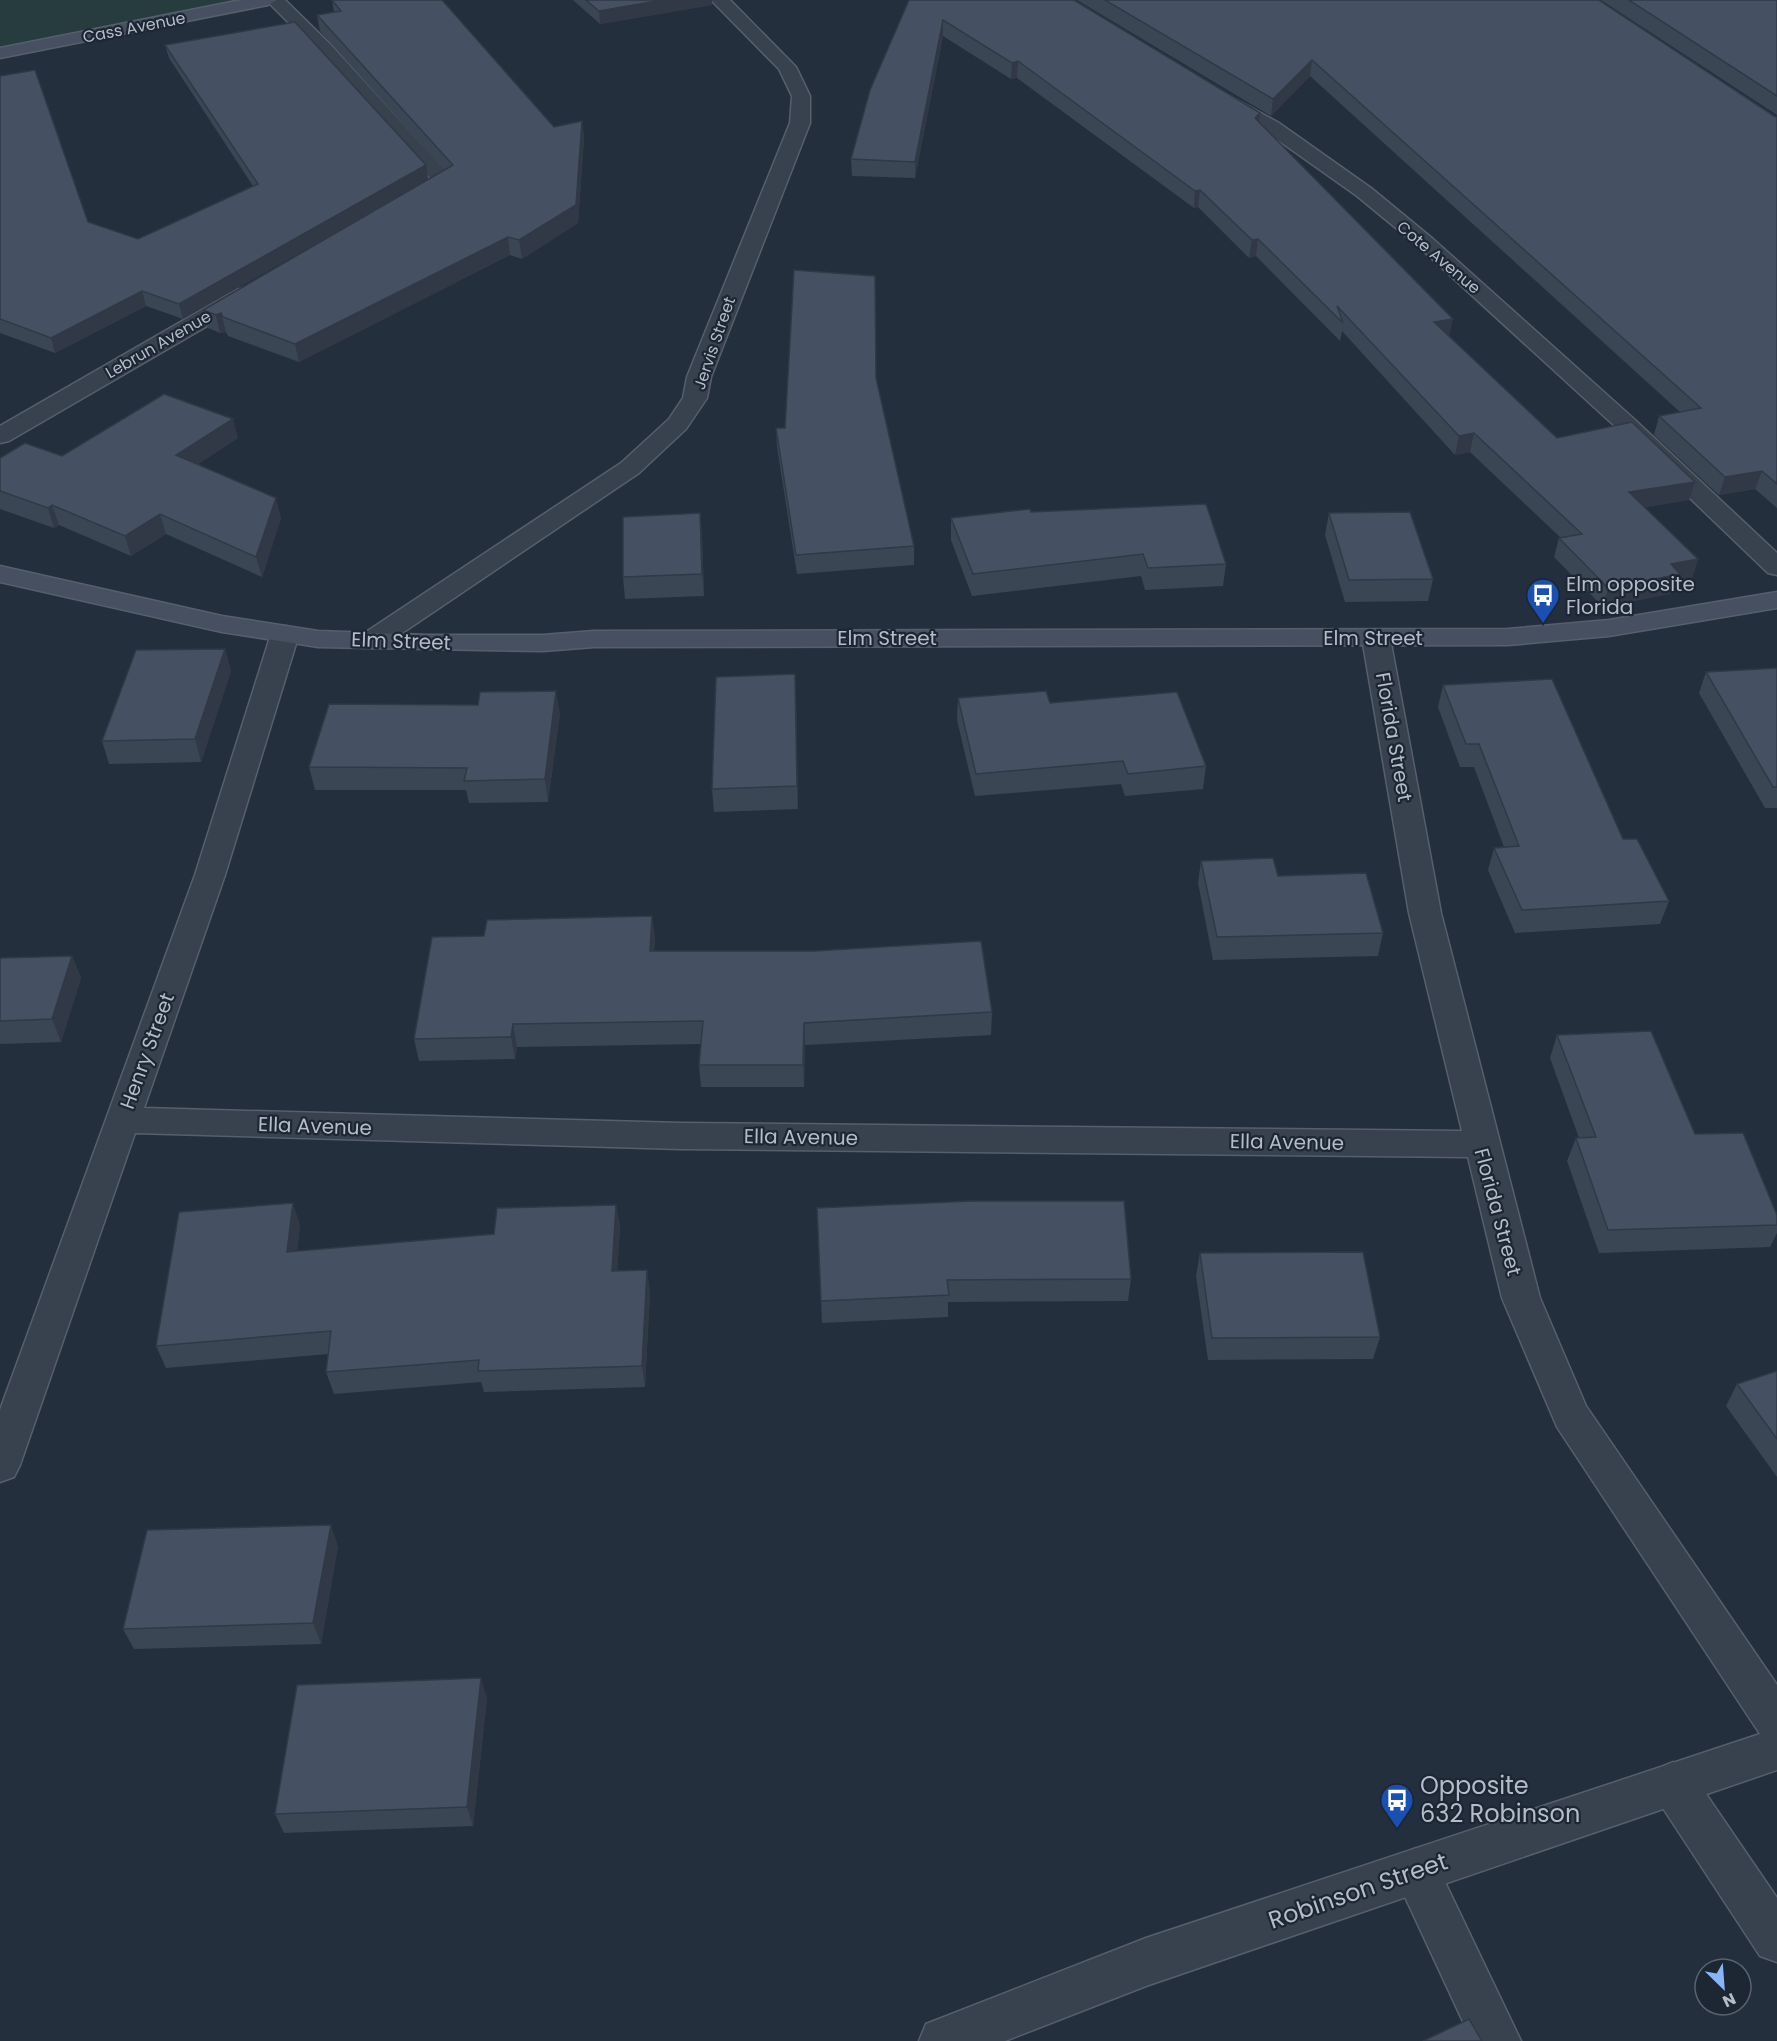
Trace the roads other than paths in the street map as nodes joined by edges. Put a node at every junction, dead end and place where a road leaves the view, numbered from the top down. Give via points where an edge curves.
1 (268, 0) edge
2 (275, 0) edge
3 (720, 0) edge
4 (0, 53) edge
5 (1208, 88) edge
6 (398, 206) edge
7 (265, 282) edge
8 (0, 436) edge
9 (1777, 567) edge
10 (0, 574) edge
11 (1777, 600) edge
12 (285, 634) junction
13 (1376, 638) junction
14 (373, 640) junction
15 (122, 1120) junction
16 (1481, 1144) junction
17 (0, 1465) edge
18 (1777, 1722) edge
19 (1777, 1749) edge
20 (1673, 1784) junction
21 (1416, 1871) junction
22 (1777, 1939) edge
23 (943, 2041) edge
24 (1497, 2041) edge

1 - 4 street, Cass Avenue
2 - 6 street via 324,48 444,182
3 - 14 street, Jervis Street via 787,67 801,96 800,123 699,377 695,398 678,424 630,468
5 - 9 street, Cote Avenue via 1318,159 1426,243
7 - 8 street, Lebrun Avenue
10 - 12 street, Elm Street via 222,624
11 - 13 street, Elm Street via 1570,634
12 - 14 street, Elm Street
12 - 15 street, Henry Street via 210,875
13 - 14 street, Elm Street via 594,639 428,644
13 - 16 street, Florida Street via 1425,913
15 - 16 street, Ella Avenue via 681,1136
15 - 17 street, Henry Street
16 - 18 street, Florida Street via 1521,1298 1571,1415
19 - 20 street, Robinson Street
20 - 21 street, Robinson Street
20 - 22 street
21 - 23 street, Robinson Street via 1146,1962
21 - 24 street

